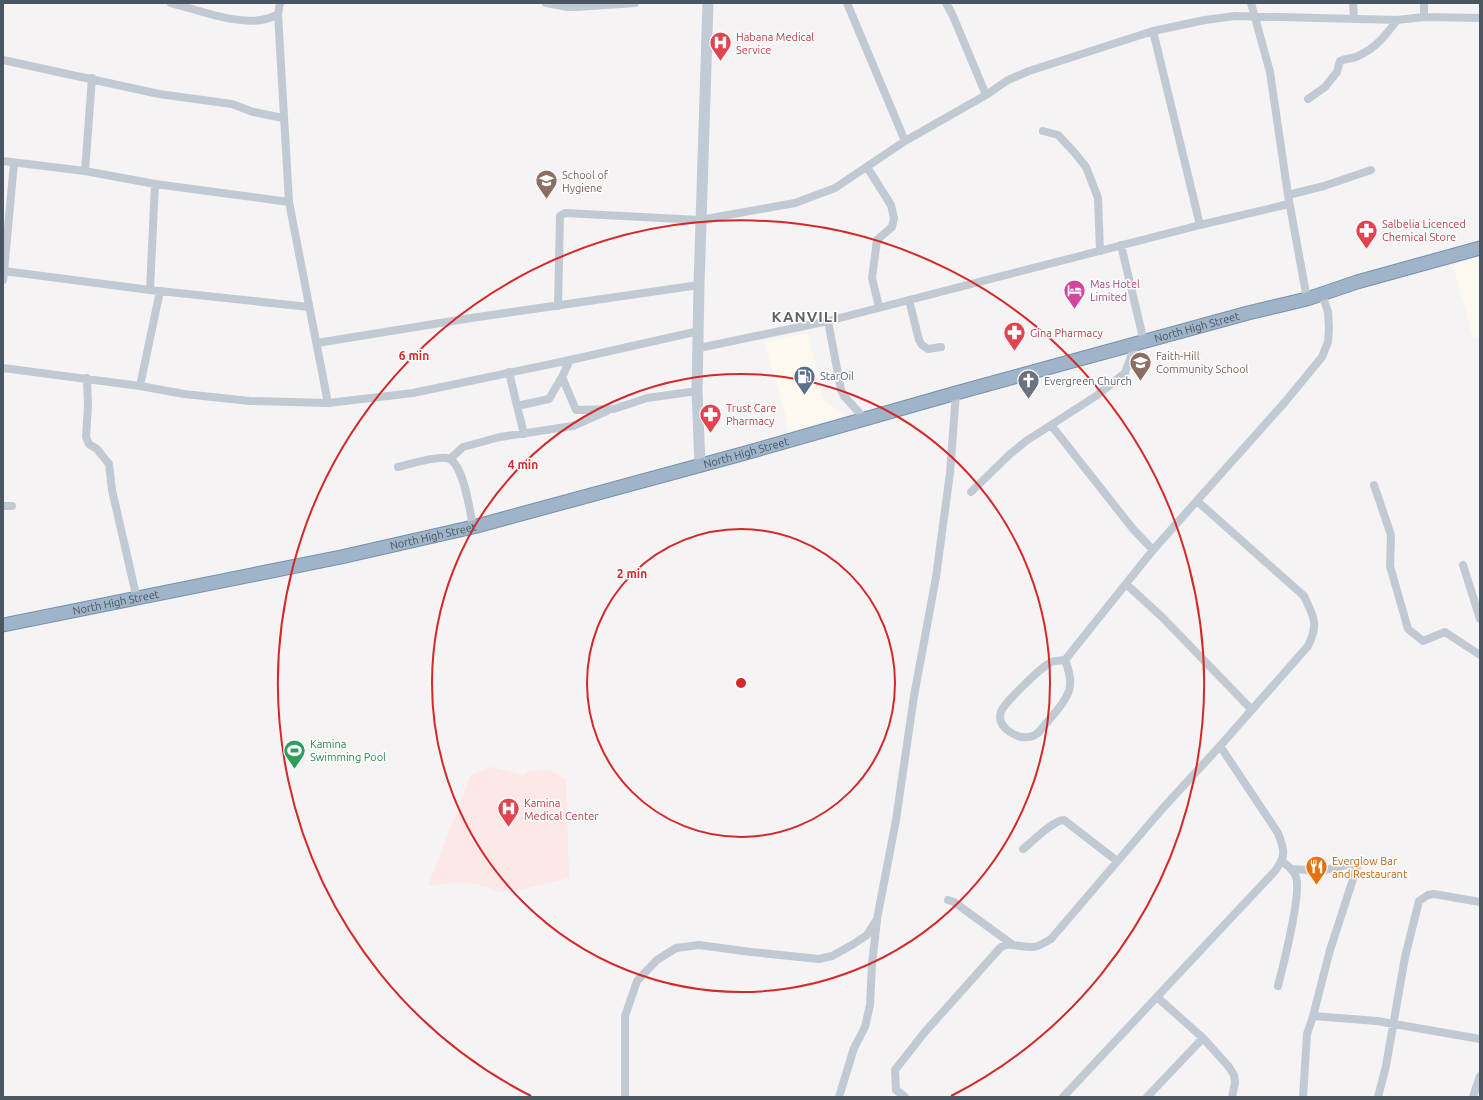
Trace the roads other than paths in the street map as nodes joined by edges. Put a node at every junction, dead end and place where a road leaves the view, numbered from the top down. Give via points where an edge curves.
1 (172, 3) edge
2 (280, 3) edge
3 (546, 3) edge
4 (635, 3) edge
5 (708, 3) edge
6 (848, 3) edge
7 (946, 3) edge
8 (1251, 3) edge
9 (1353, 3) edge
10 (1424, 3) edge
11 (278, 14) junction
12 (1256, 16) junction
13 (1424, 17) junction
14 (1354, 18) junction
15 (1480, 18) edge
16 (1398, 20) junction
17 (1153, 31) junction
18 (3, 60) edge
19 (92, 78) junction
20 (986, 95) junction
21 (1308, 99) dead end
22 (283, 118) junction
23 (1043, 131) dead end
24 (906, 140) junction
25 (3, 161) edge
26 (14, 163) junction
27 (867, 167) junction
28 (1371, 170) dead end
29 (85, 171) junction
30 (155, 184) junction
31 (1288, 200) junction
32 (289, 202) junction
33 (700, 220) junction
34 (1200, 226) junction
35 (1121, 245) junction
36 (1480, 248) edge
37 (1100, 251) junction
38 (4, 270) junction
39 (3, 280) edge
40 (698, 285) junction
41 (150, 290) junction
42 (160, 291) junction
43 (1322, 294) junction
44 (1307, 299) junction
45 (909, 300) junction
46 (558, 306) junction
47 (309, 307) junction
48 (879, 307) junction
49 (828, 321) junction
50 (699, 331) junction
51 (317, 343) junction
52 (1140, 343) junction
53 (941, 347) dead end
54 (699, 348) junction
55 (570, 360) junction
56 (3, 368) edge
57 (509, 372) junction
58 (562, 377) junction
59 (87, 378) junction
60 (140, 386) junction
61 (697, 391) junction
62 (956, 393) junction
63 (328, 403) junction
64 (517, 406) junction
65 (614, 409) junction
66 (865, 419) junction
67 (1051, 425) junction
68 (524, 434) junction
69 (450, 459) junction
70 (700, 465) junction
71 (398, 467) dead end
72 (1374, 485) dead end
73 (971, 492) dead end
74 (1197, 501) junction
75 (3, 506) edge
76 (12, 506) dead end
77 (473, 526) junction
78 (1153, 550) junction
79 (1463, 565) dead end
80 (1126, 584) junction
81 (137, 599) junction
82 (1480, 618) edge
83 (3, 625) edge
84 (1480, 655) edge
85 (1065, 660) junction
86 (1252, 710) junction
87 (1220, 746) junction
88 (1023, 849) dead end
89 (1117, 861) junction
90 (1282, 861) junction
91 (1292, 869) junction
92 (948, 900) dead end
93 (1480, 902) edge
94 (877, 919) junction
95 (1013, 945) junction
96 (1278, 986) dead end
97 (1157, 997) junction
98 (1313, 1016) junction
99 (1394, 1023) junction
100 (1203, 1038) junction
101 (1480, 1039) edge
102 (1480, 1076) edge
103 (625, 1097) edge
104 (840, 1097) edge
105 (905, 1097) edge
106 (1063, 1097) edge
107 (1147, 1097) edge
108 (1232, 1097) edge
109 (1303, 1097) edge
110 (1378, 1097) edge
111 (1473, 1097) edge

1 - 11 street via 248,21 267,19
2 - 11 street
3 - 4 street via 577,7
5 - 33 main road
6 - 24 street
7 - 20 street
8 - 12 street
9 - 14 street
10 - 13 street
11 - 22 street
12 - 14 street
12 - 17 street via 1205,20
12 - 31 street via 1270,72
13 - 15 street
13 - 16 street
14 - 16 street
16 - 21 street via 1373,48 1357,57 1340,61 1337,72 1325,88
17 - 20 street via 1030,71 1008,80
17 - 34 street
18 - 19 street
19 - 22 street via 159,94 232,104 253,112
19 - 29 street
20 - 24 street
22 - 32 street
23 - 37 street via 1058,135 1086,167 1098,198
24 - 27 street
25 - 26 street
26 - 29 street
26 - 38 street
27 - 33 street via 835,188 796,203
27 - 48 street via 891,205 894,218 892,227 877,240 872,278
28 - 31 street
29 - 30 street
30 - 32 street
30 - 41 street
31 - 34 street
31 - 44 street
32 - 47 street
33 - 40 main road
33 - 46 street via 565,213 560,216
34 - 35 street
35 - 37 street
35 - 52 street via 1140,319
36 - 43 highway, North High Street
37 - 45 street
38 - 39 street
38 - 41 street
40 - 46 street
40 - 50 main road
41 - 42 street
42 - 47 street
42 - 60 street
43 - 44 highway, North High Street
43 - 74 street via 1328,312 1329,328 1328,342 1322,357
44 - 52 highway, North High Street
45 - 48 street
45 - 53 street via 922,345 928,349
46 - 51 street
47 - 51 street
48 - 49 street
49 - 54 street
49 - 66 street via 841,390
50 - 54 main road
50 - 55 street
51 - 63 street
52 - 62 highway, North High Street
52 - 67 street via 1125,373 1096,396
54 - 61 main road
55 - 57 street
55 - 58 street
56 - 59 street
57 - 63 street via 413,393
57 - 64 street
58 - 64 street via 549,399
58 - 65 street via 576,410
59 - 60 street
59 - 81 street via 86,437 88,444 97,449 109,464 112,490
60 - 63 street via 250,401
61 - 65 street via 646,398
61 - 70 main road
62 - 66 highway, North High Street
62 - 94 street via 950,474 936,577
64 - 68 street
65 - 68 street via 573,426
66 - 70 highway, North High Street
67 - 73 street via 1008,455
67 - 78 street via 1133,529
68 - 69 street via 463,447
69 - 71 street
69 - 77 street via 455,464 465,487
70 - 77 highway, North High Street
72 - 84 street via 1390,535 1390,566 1408,629 1423,641 1446,632
74 - 78 street
74 - 86 street via 1304,596 1313,613 1314,634 1308,646
75 - 76 street
77 - 81 highway, North High Street via 341,557
78 - 80 street
79 - 82 street
80 - 85 street
80 - 86 street via 1162,617
81 - 83 highway, North High Street
85 - 85 street via 1070,678 1068,695 1039,732 1026,738 1007,730 1000,718 1002,709 1050,662
86 - 87 street
87 - 89 street
87 - 90 street via 1278,833 1284,848
88 - 89 street via 1064,820
89 - 95 street via 1051,939 1033,947
90 - 91 street
90 - 97 street
91 - 96 street via 1297,878 1295,912
91 - 98 street via 1322,871 1351,864 1357,867 1330,950
92 - 95 street
93 - 99 street via 1434,894 1428,894 1419,900 1405,957
94 - 103 street via 866,935 852,946 819,959 699,945 676,948 658,960 636,981 625,1016
94 - 104 street via 870,1005 865,1027 854,1048
95 - 105 street via 1000,948 924,1033 895,1070 896,1090
97 - 100 street
97 - 106 street
98 - 99 street
98 - 109 street via 1307,1034
99 - 101 street
99 - 110 street
100 - 107 street
100 - 108 street via 1234,1075
102 - 111 street

